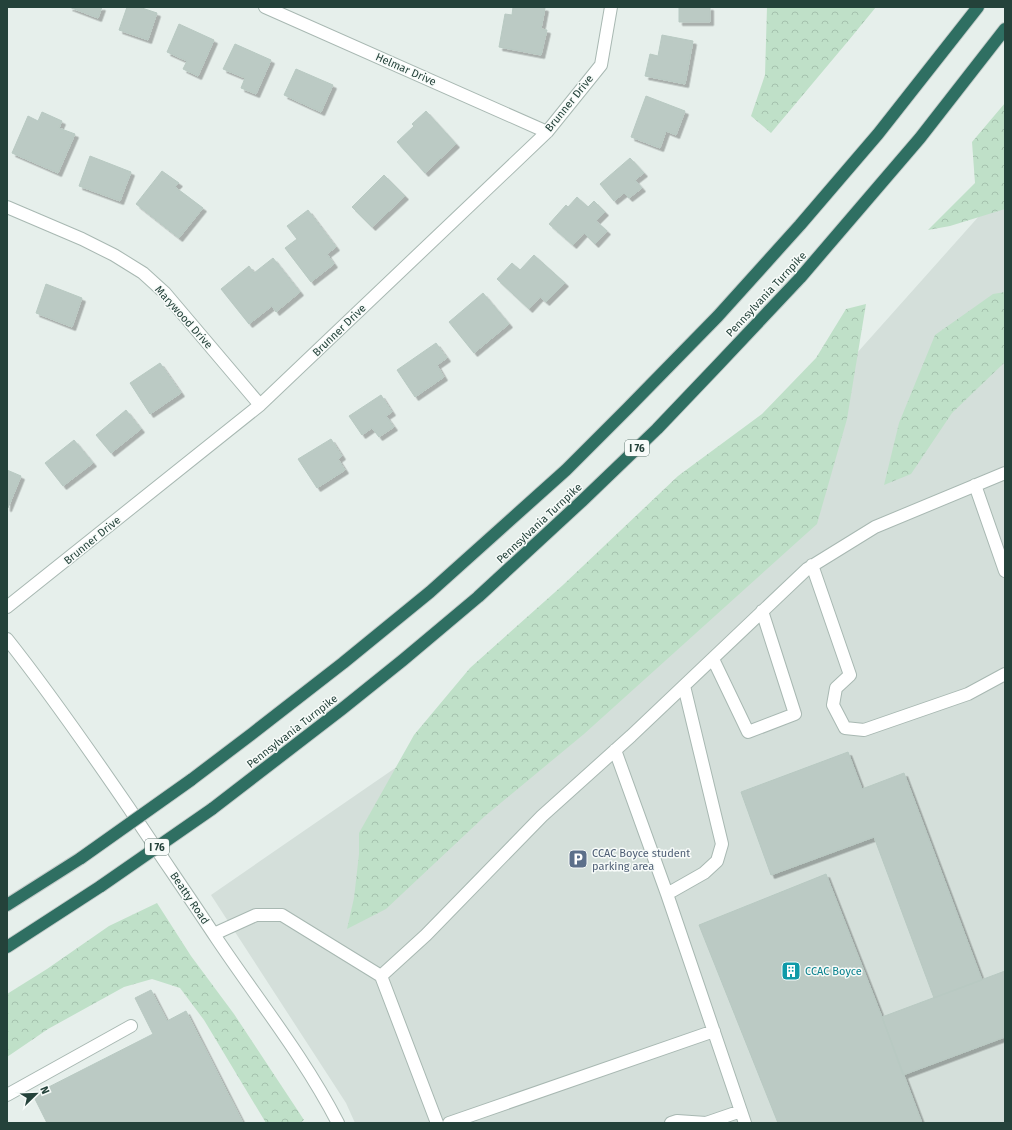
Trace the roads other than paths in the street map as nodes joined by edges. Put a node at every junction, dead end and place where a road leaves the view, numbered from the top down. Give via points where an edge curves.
1 (266, 7) edge
2 (611, 7) edge
3 (978, 7) edge
4 (1005, 29) edge
5 (547, 132) junction
6 (7, 207) edge
7 (260, 405) junction
8 (1005, 473) edge
9 (975, 485) junction
10 (812, 565) junction
11 (1005, 571) edge
12 (7, 607) edge
13 (762, 611) junction
14 (7, 639) edge
15 (713, 659) junction
16 (1005, 674) edge
17 (684, 686) junction
18 (615, 750) junction
19 (667, 894) junction
20 (7, 905) edge
21 (214, 934) junction
22 (7, 947) edge
23 (381, 976) junction
24 (130, 1026) dead end
25 (714, 1031) junction
26 (7, 1095) edge
27 (741, 1110) junction
28 (338, 1123) edge
29 (437, 1123) edge
30 (449, 1123) edge
31 (671, 1123) edge
32 (706, 1123) edge
33 (745, 1123) edge

1 - 5 street, Helmar Drive
2 - 5 street, Brunner Drive via 601,65
3 - 20 highway, Pennsylvania Turnpike, bridge via 878,134 800,225 718,316 576,460 430,592 253,734 81,858
4 - 22 highway, Pennsylvania Turnpike / I 76, bridge via 920,138 805,272 657,429 478,597 342,709 212,809
5 - 7 street, Brunner Drive
6 - 7 street, Marywood Drive via 95,245 143,273 165,293
7 - 12 street, Brunner Drive
8 - 9 street
9 - 10 street via 875,527
9 - 11 street
10 - 13 street
10 - 16 street via 850,675 836,688 833,705 845,728 864,730 968,694
13 - 15 street
13 - 15 street via 796,714 748,732
14 - 21 street, Beatty Road via 88,748
15 - 17 street
17 - 18 street
17 - 19 street via 722,844 717,861 704,873
18 - 19 street
18 - 23 street via 542,816 426,935
19 - 25 street
21 - 23 street via 256,915 282,915
21 - 28 street, Beatty Road via 292,1046
23 - 29 street
24 - 26 street
25 - 27 street
25 - 30 street
27 - 32 street
27 - 33 street
31 - 32 street

